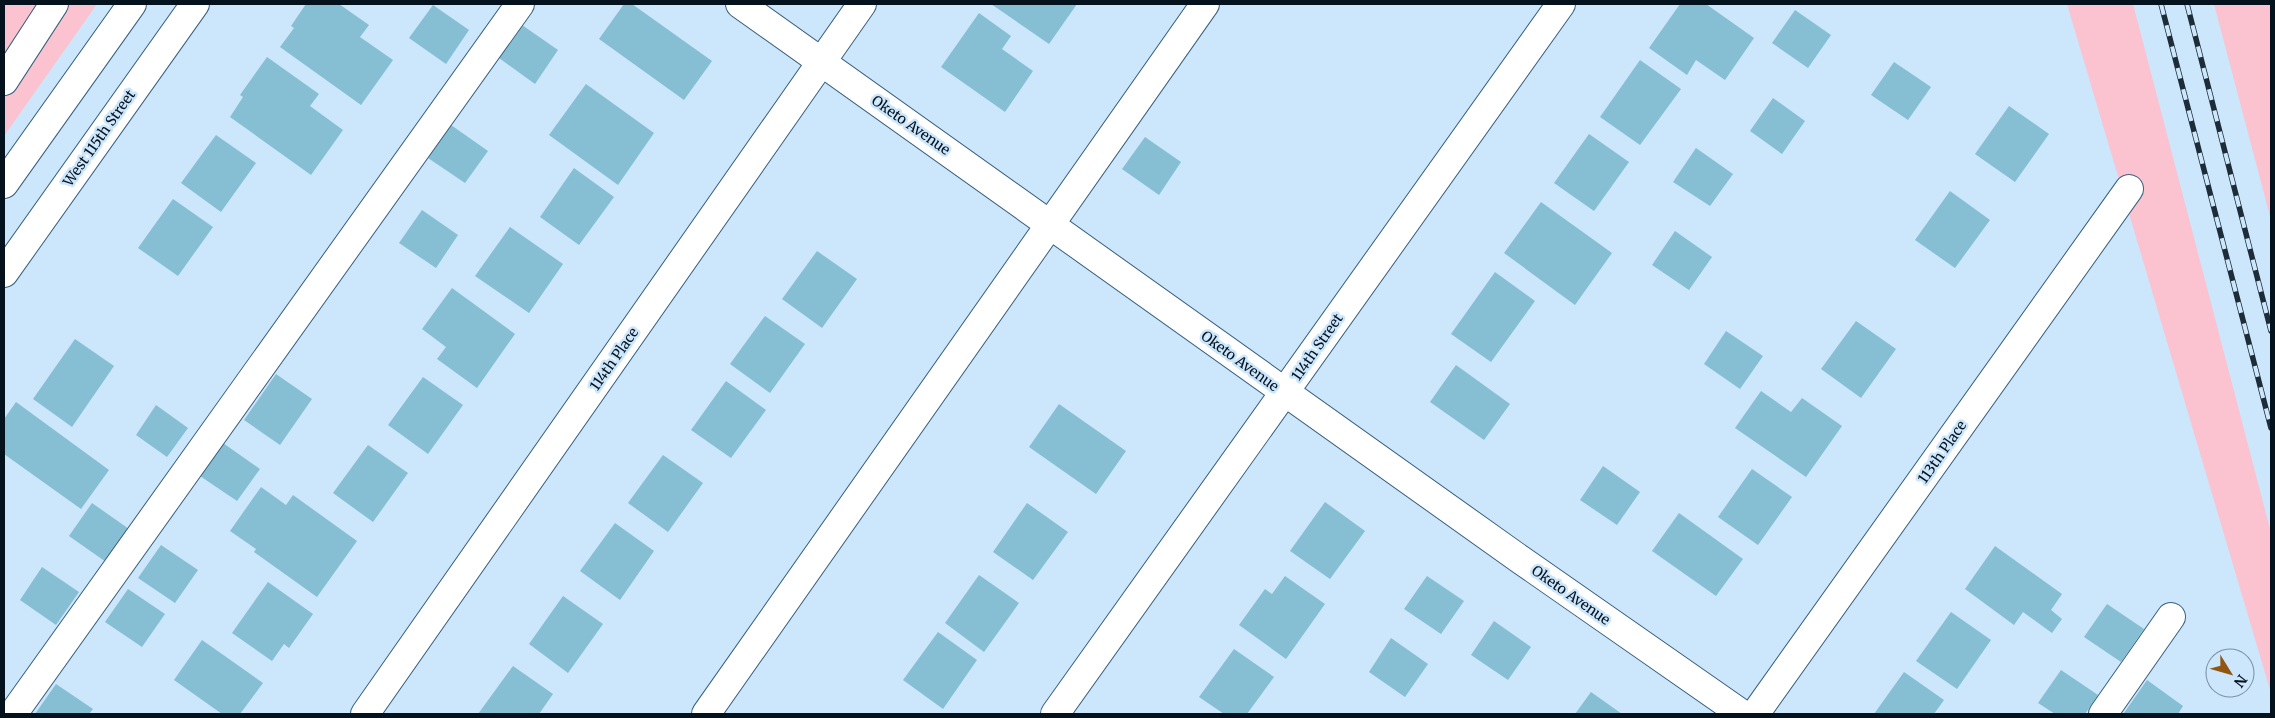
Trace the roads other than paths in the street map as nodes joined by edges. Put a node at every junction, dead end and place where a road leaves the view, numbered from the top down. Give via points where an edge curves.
1 (54, 4) edge
2 (132, 4) edge
3 (195, 4) edge
4 (520, 4) edge
5 (740, 4) edge
6 (862, 4) edge
7 (1205, 4) edge
8 (1561, 4) edge
9 (822, 62) junction
10 (4, 82) edge
11 (4, 184) edge
12 (2129, 189) dead end
13 (1050, 224) junction
14 (4, 273) edge
15 (1284, 392) junction
16 (2171, 617) dead end
17 (13, 714) edge
18 (365, 714) edge
19 (706, 714) edge
20 (1055, 714) edge
21 (1742, 714) edge
22 (1755, 714) edge
23 (2102, 714) edge

1 - 10 street
2 - 11 street
3 - 14 street, West 115th Street
4 - 17 street
5 - 9 street, Oketo Avenue
6 - 9 street, 114th Place
7 - 13 street
8 - 15 street, 114th Street
9 - 13 street, Oketo Avenue
9 - 18 street, 114th Place
12 - 22 street, 113th Place
13 - 15 street, Oketo Avenue
13 - 19 street
15 - 20 street, 114th Street
15 - 21 street, Oketo Avenue
16 - 23 street

